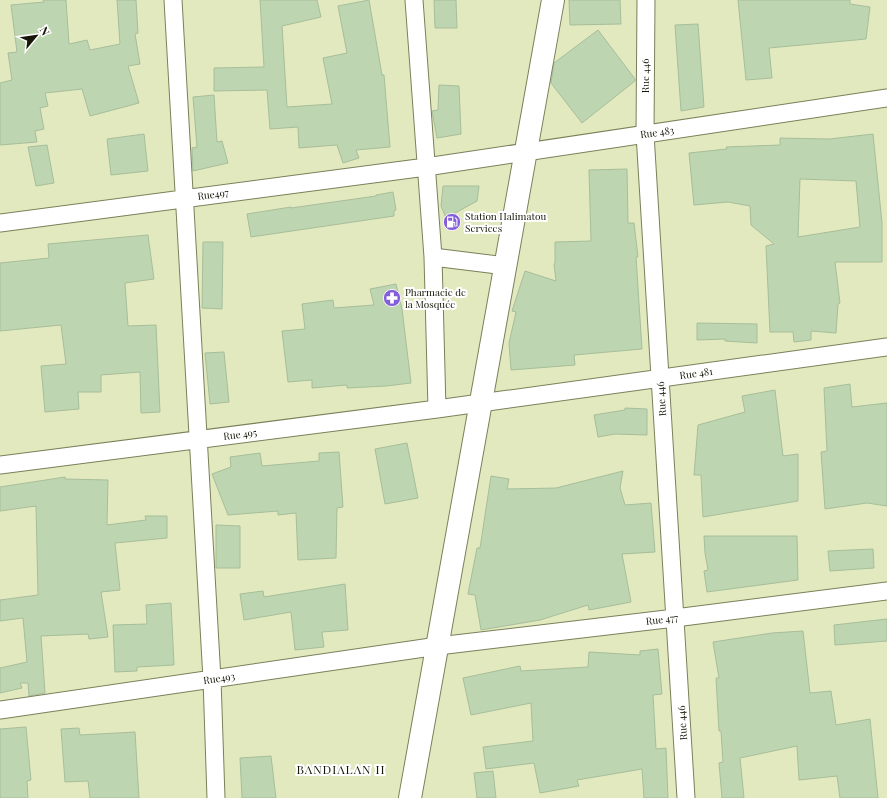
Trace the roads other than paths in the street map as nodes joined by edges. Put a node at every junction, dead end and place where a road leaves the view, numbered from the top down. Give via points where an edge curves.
1 (173, 0) edge
2 (414, 0) edge
3 (553, 0) edge
4 (646, 0) edge
5 (887, 98) edge
6 (645, 134) junction
7 (527, 151) junction
8 (426, 167) junction
9 (185, 198) junction
10 (0, 223) edge
11 (433, 257) junction
12 (506, 266) junction
13 (887, 347) edge
14 (660, 378) junction
15 (481, 403) junction
16 (438, 409) junction
17 (198, 440) junction
18 (0, 465) edge
19 (887, 591) edge
20 (675, 618) junction
21 (438, 646) junction
22 (212, 679) junction
23 (0, 710) edge
24 (216, 798) edge
25 (410, 798) edge
26 (686, 798) edge

1 - 9 street
2 - 8 street
3 - 7 street
4 - 6 street, Rue 446
5 - 6 street, Rue 483
6 - 7 street, Rue 483
6 - 14 street, Rue 446
7 - 8 street, Rue 483
7 - 12 street
8 - 9 street, Rue497
8 - 11 street
9 - 10 street, Rue497
9 - 17 street
11 - 12 street
11 - 16 street
12 - 15 street
13 - 14 street, Rue 481
14 - 15 street, Rue 481
14 - 20 street, Rue 446
15 - 16 street, Rue 495
15 - 21 street
16 - 17 street, Rue 495
17 - 18 street, Rue 495
17 - 22 street
19 - 20 street, Rue 477
20 - 21 street, Rue 477
20 - 26 street, Rue 446
21 - 22 street, Rue493
21 - 25 street
22 - 23 street, Rue493
22 - 24 street

